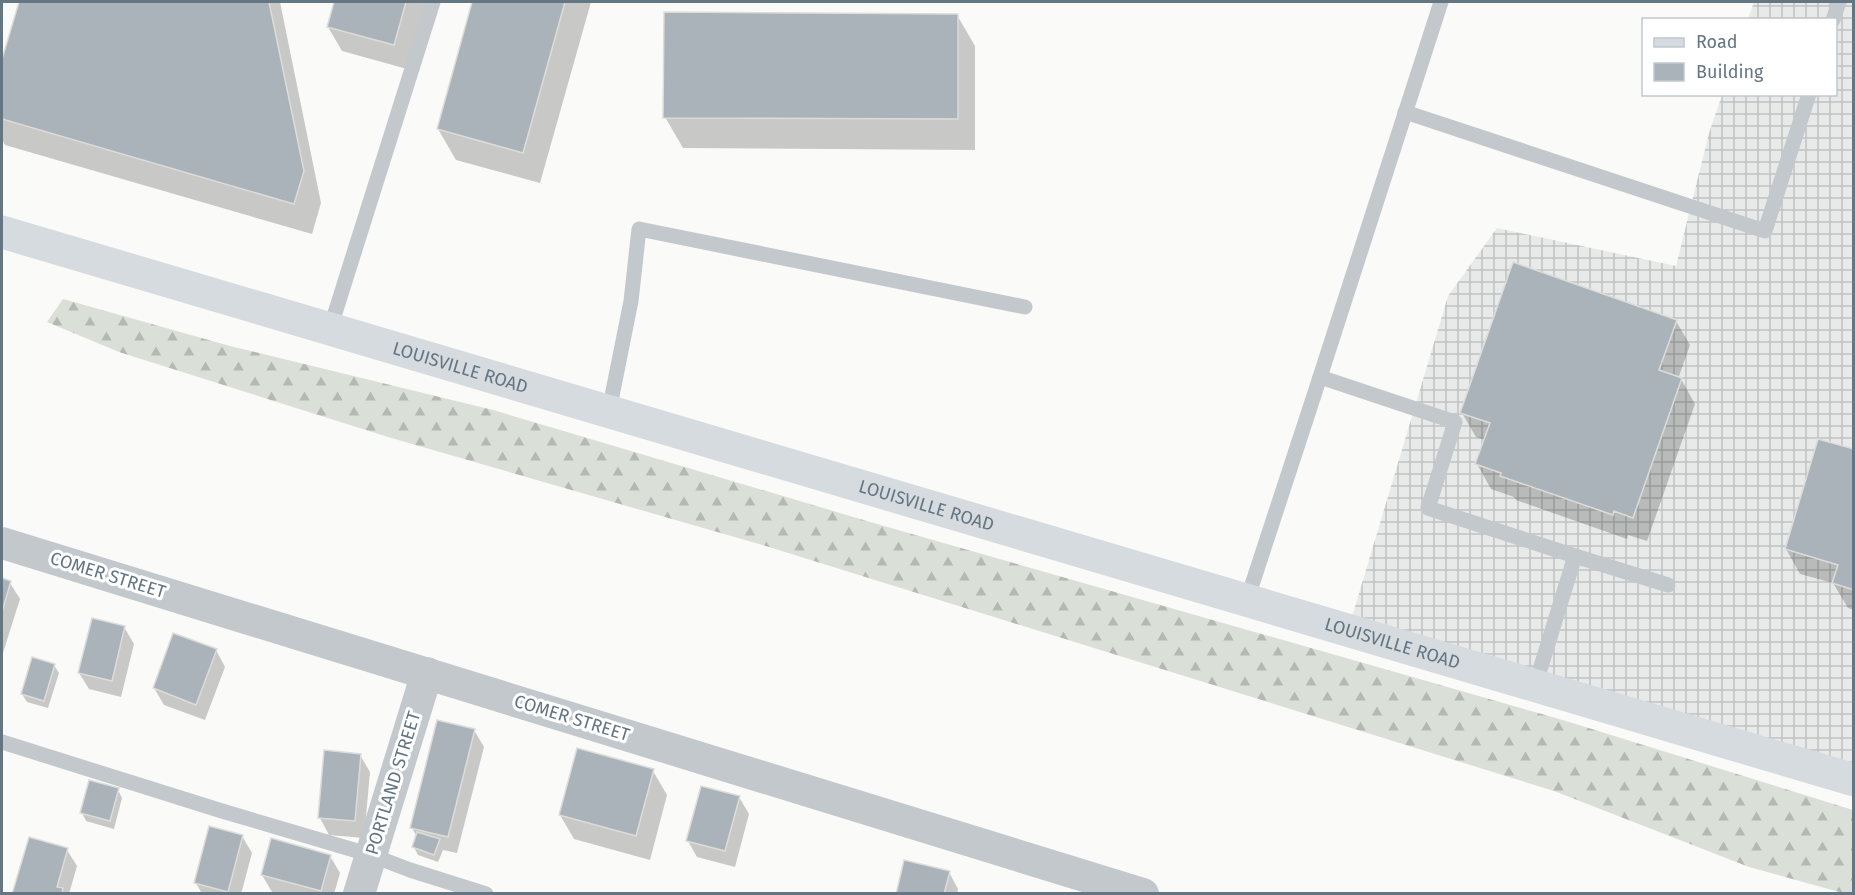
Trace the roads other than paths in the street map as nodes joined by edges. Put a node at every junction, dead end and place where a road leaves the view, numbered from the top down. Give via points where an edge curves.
1 (433, 2) edge
2 (1441, 2) edge
3 (1839, 2) edge
4 (1834, 18) edge
5 (1808, 96) edge
6 (1405, 112) junction
7 (2, 232) edge
8 (1025, 307) dead end
9 (330, 329) junction
10 (1320, 376) junction
11 (609, 411) junction
12 (2, 543) edge
13 (1575, 556) junction
14 (1668, 585) dead end
15 (1247, 600) junction
16 (427, 673) junction
17 (1535, 686) junction
18 (2, 742) edge
19 (1854, 780) edge
20 (371, 855) junction
21 (359, 894) edge
22 (486, 894) edge
23 (1143, 894) edge

1 - 9 lane
2 - 6 lane
3 - 4 lane
5 - 6 lane via 1766,231
6 - 10 lane
7 - 9 main road, LOUISVILLE ROAD
8 - 11 lane via 639,229 631,301
9 - 11 main road, LOUISVILLE ROAD
10 - 13 lane via 1455,422 1428,508
10 - 15 lane
11 - 15 main road, LOUISVILLE ROAD
12 - 16 street, COMER STREET
13 - 14 lane
13 - 17 lane
15 - 17 main road, LOUISVILLE ROAD
16 - 20 street, PORTLAND STREET
16 - 23 street, COMER STREET
17 - 19 main road, LOUISVILLE ROAD
18 - 20 lane
20 - 21 street, PORTLAND STREET
20 - 22 lane

